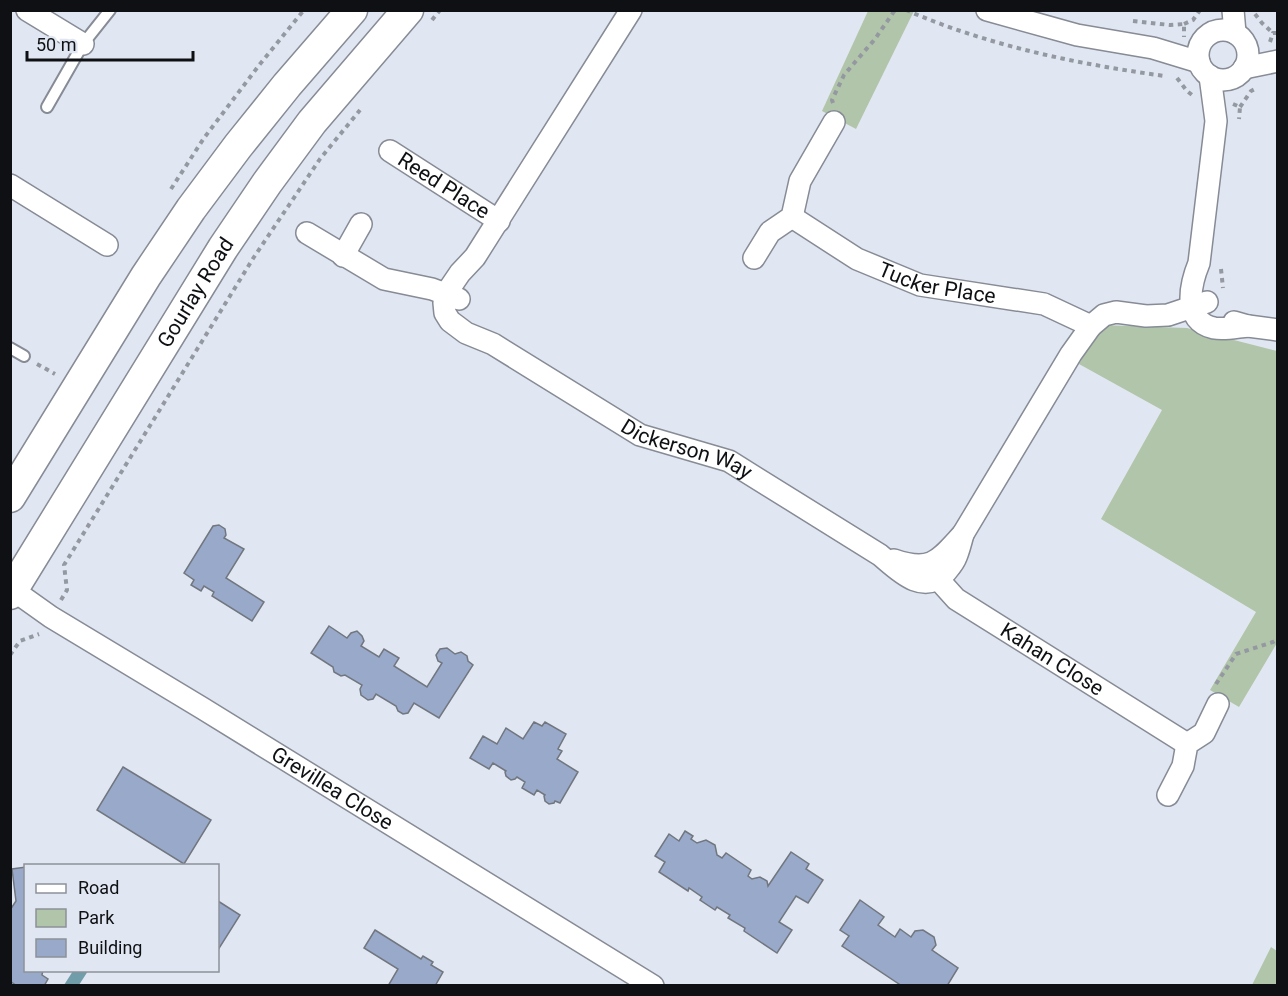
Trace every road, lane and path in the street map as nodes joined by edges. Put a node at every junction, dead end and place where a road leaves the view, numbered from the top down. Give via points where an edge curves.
1 (27, 10) edge
2 (110, 10) edge
3 (352, 10) edge
4 (440, 10) edge
5 (631, 10) edge
6 (895, 10) edge
7 (987, 10) edge
8 (1200, 10) edge
9 (1222, 10) edge
10 (1233, 10) edge
11 (1253, 10) edge
12 (416, 20) edge
13 (1184, 24) dead end
14 (1273, 33) dead end
15 (83, 44) junction
16 (1206, 53) junction
17 (1241, 56) junction
18 (1278, 59) edge
19 (365, 103) dead end
20 (47, 107) dead end
21 (1216, 121) junction
22 (834, 122) joint
23 (390, 151) dead end
24 (10, 185) edge
25 (792, 217) junction
26 (499, 221) junction
27 (361, 224) dead end
28 (307, 233) dead end
29 (107, 245) dead end
30 (344, 256) junction
31 (754, 258) dead end
32 (452, 297) junction
33 (1199, 304) junction
34 (1091, 326) junction
35 (1278, 330) edge
36 (10, 348) edge
37 (24, 356) dead end
38 (10, 496) edge
39 (936, 571) junction
40 (11, 591) edge
41 (51, 617) junction
42 (10, 655) edge
43 (1218, 704) dead end
44 (1187, 744) junction
45 (1168, 795) dead end
46 (653, 986) edge

1 - 15 street
2 - 15 lane
3 - 38 main road via 287,85 191,209
4 - 12 path
5 - 26 street
6 - 22 path via 844,75 832,99
7 - 16 street via 1077,35
8 - 13 path
9 - 16 street
10 - 17 street
11 - 14 path
12 - 40 main road, Gourlay Road via 312,122 267,183
15 - 20 lane
16 - 17 street via 1220,30 1228,30
16 - 17 street via 1224,80 1230,79
16 - 21 street
17 - 18 street
17 - 21 street
19 - 41 path via 320,159 254,257 64,565 67,590
21 - 33 street via 1199,263
22 - 25 street via 800,181
23 - 26 street, Reed Place
24 - 29 street
25 - 31 street via 770,232
25 - 34 street, Tucker Place via 857,259 920,285 1044,304
26 - 32 street
27 - 30 street
28 - 30 street
30 - 32 street via 384,279
32 - 39 street, Dickerson Way via 468,320 494,344 640,435 729,461 880,555
33 - 34 street via 1168,315 1116,312 1104,315
33 - 35 street via 1225,319
34 - 39 street via 963,534 944,554
36 - 37 lane
39 - 44 street, Kahan Close via 956,599
40 - 41 street, Grevillea Close
41 - 42 path via 42,633 20,641
41 - 46 street, Grevillea Close
43 - 44 street via 1204,733
44 - 45 street via 1183,765

